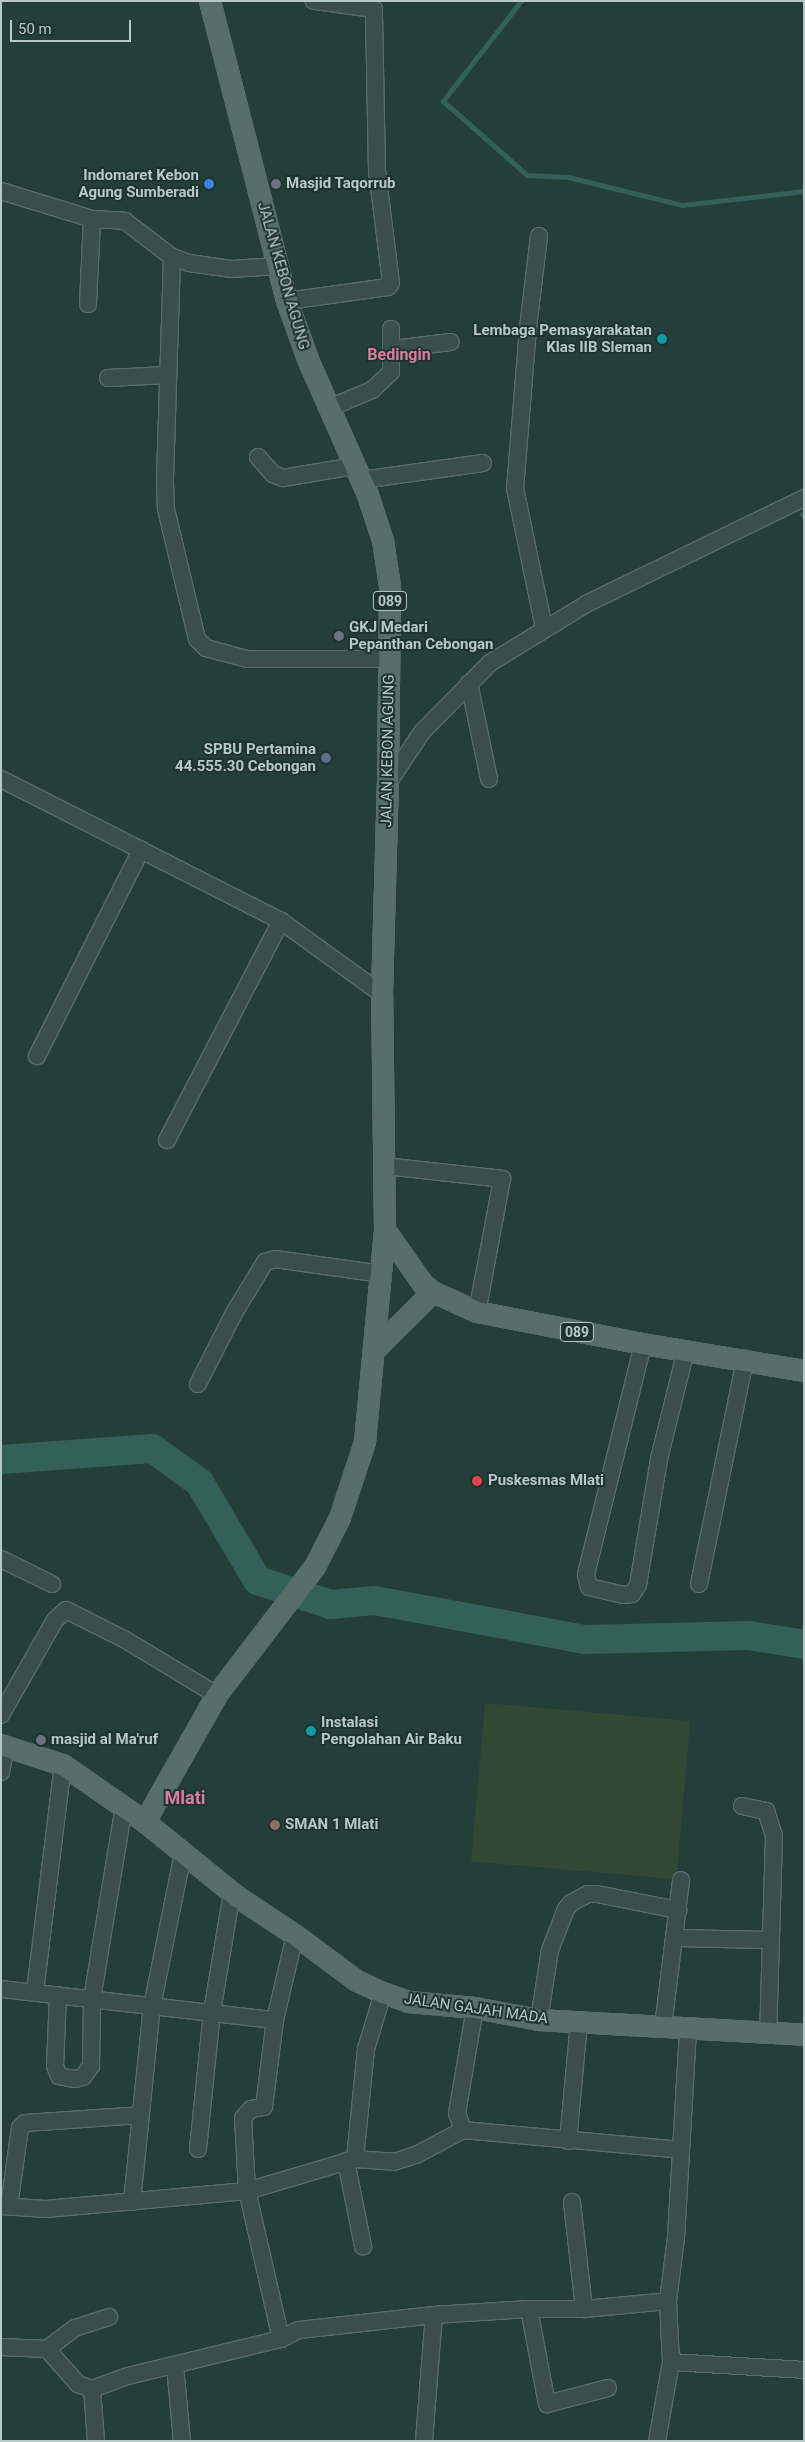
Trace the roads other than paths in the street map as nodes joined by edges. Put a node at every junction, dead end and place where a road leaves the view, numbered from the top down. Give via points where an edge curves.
1 (210, 1) edge
2 (314, 1) edge
3 (1, 191) edge
4 (92, 219) junction
5 (539, 236) dead end
6 (172, 257) junction
7 (277, 266) junction
8 (287, 301) junction
9 (88, 304) dead end
10 (391, 329) dead end
11 (451, 342) dead end
12 (393, 349) junction
13 (167, 375) junction
14 (108, 378) dead end
15 (329, 408) junction
16 (258, 457) dead end
17 (483, 463) dead end
18 (359, 473) junction
19 (804, 498) edge
20 (544, 628) junction
21 (390, 659) junction
22 (470, 683) junction
23 (1, 779) edge
24 (488, 779) dead end
25 (388, 783) junction
26 (141, 850) junction
27 (281, 921) junction
28 (382, 994) junction
29 (37, 1056) dead end
30 (167, 1140) dead end
31 (385, 1166) junction
32 (385, 1230) junction
33 (382, 1274) junction
34 (433, 1292) junction
35 (477, 1312) junction
36 (643, 1344) junction
37 (686, 1350) junction
38 (374, 1351) junction
39 (745, 1359) junction
40 (804, 1371) edge
41 (198, 1384) dead end
42 (1, 1559) edge
43 (52, 1584) dead end
44 (699, 1584) dead end
45 (217, 1695) junction
46 (1, 1715) edge
47 (4, 1746) edge
48 (63, 1765) junction
49 (1, 1772) edge
50 (124, 1806) junction
51 (742, 1806) dead end
52 (145, 1822) junction
53 (183, 1852) junction
54 (681, 1880) dead end
55 (232, 1892) junction
56 (678, 1910) junction
57 (295, 1935) junction
58 (675, 1938) junction
59 (770, 1940) junction
60 (1, 1989) edge
61 (35, 1992) junction
62 (383, 1993) junction
63 (58, 1995) junction
64 (92, 1998) junction
65 (152, 2006) junction
66 (475, 2008) junction
67 (212, 2012) junction
68 (275, 2020) junction
69 (539, 2020) junction
70 (579, 2022) junction
71 (663, 2027) junction
72 (688, 2028) junction
73 (768, 2033) junction
74 (804, 2035) edge
75 (141, 2115) junction
76 (463, 2130) junction
77 (568, 2141) junction
78 (198, 2149) dead end
79 (680, 2150) junction
80 (351, 2160) junction
81 (247, 2191) junction
82 (132, 2202) junction
83 (572, 2202) dead end
84 (5, 2206) edge
85 (363, 2246) dead end
86 (668, 2301) junction
87 (529, 2309) junction
88 (584, 2309) junction
89 (434, 2316) junction
90 (109, 2317) dead end
91 (281, 2339) junction
92 (1, 2347) edge
93 (47, 2349) junction
94 (671, 2362) junction
95 (175, 2366) junction
96 (804, 2370) edge
97 (608, 2388) dead end
98 (92, 2389) junction
99 (96, 2441) edge
100 (182, 2441) edge
101 (424, 2441) edge
102 (657, 2441) edge

1 - 7 main road, JALAN KEBON AGUNG / 089
2 - 8 street via 374,9 378,171 391,283 388,287
3 - 4 street
4 - 6 street via 125,220
4 - 9 street
5 - 20 street via 514,488
6 - 7 street via 232,269
6 - 13 street
7 - 8 main road, JALAN KEBON AGUNG / 089
8 - 15 main road, JALAN KEBON AGUNG / 089
10 - 12 street
11 - 12 street
12 - 15 street via 393,369 388,376 372,390
13 - 14 street
13 - 21 street via 166,509 197,639 206,648 247,659
15 - 18 main road, JALAN KEBON AGUNG / 089
16 - 18 street via 273,474 283,478
17 - 18 street
18 - 21 main road, JALAN KEBON AGUNG / 089 via 383,541 390,586
19 - 20 street
20 - 22 street via 490,664
21 - 25 main road, JALAN KEBON AGUNG / 089
22 - 24 street
22 - 25 street via 422,732
23 - 26 street
25 - 28 main road, JALAN KEBON AGUNG / 089
26 - 27 street
26 - 29 street
27 - 28 street
27 - 30 street
28 - 31 main road, JALAN KEBON AGUNG / 089
31 - 32 main road, JALAN KEBON AGUNG / 089
31 - 35 street via 502,1179
32 - 33 main road, JALAN KEBON AGUNG
32 - 34 main road, 089 via 423,1284
33 - 38 main road, JALAN KEBON AGUNG
33 - 41 street via 275,1259 265,1262 234,1313
34 - 35 main road, 089
34 - 38 main road
35 - 36 main road, 089
36 - 37 main road, 089
36 - 37 street via 586,1575 589,1587 623,1595 632,1594 638,1585 659,1458
37 - 39 main road, 089
38 - 45 main road, JALAN KEBON AGUNG via 365,1442 340,1518 315,1567
39 - 40 main road, 089
39 - 44 street
42 - 43 street
45 - 46 street via 124,1639 66,1610 55,1620
45 - 52 main road, JALAN KEBON AGUNG
47 - 48 main road, JALAN GAJAH MADA
47 - 49 street
48 - 50 main road, JALAN GAJAH MADA
48 - 61 street
50 - 52 main road, JALAN GAJAH MADA
50 - 64 street
51 - 59 street via 762,1808 772,1822
52 - 53 main road, JALAN GAJAH MADA
53 - 55 main road, JALAN GAJAH MADA
53 - 65 street
54 - 56 street
55 - 57 main road, JALAN GAJAH MADA
55 - 67 street
56 - 58 street
56 - 69 street via 597,1894 588,1894 571,1903 550,1950
57 - 62 main road, JALAN GAJAH MADA via 357,1981
57 - 68 street
58 - 59 street
58 - 71 street
59 - 73 street
60 - 61 street
61 - 63 street
62 - 66 main road, JALAN GAJAH MADA via 409,2002
62 - 80 street via 366,2049
63 - 64 street
63 - 64 street via 55,2066 59,2076 67,2078 83,2077 91,2066
64 - 65 street
65 - 67 street
65 - 75 street
66 - 69 main road, JALAN GAJAH MADA
66 - 76 street via 457,2113
67 - 68 street
67 - 78 street
68 - 81 street via 264,2107 251,2109 243,2118
69 - 70 main road, JALAN GAJAH MADA
70 - 71 main road, JALAN GAJAH MADA
70 - 77 street
71 - 72 main road, JALAN GAJAH MADA
72 - 73 main road, JALAN GAJAH MADA
72 - 79 street
73 - 74 main road, JALAN GAJAH MADA
75 - 82 street
75 - 84 street via 25,2123 20,2128
76 - 77 street
76 - 80 street via 416,2155 394,2162
77 - 79 street
79 - 86 street
80 - 81 street
80 - 85 street
81 - 82 street
81 - 91 street
82 - 84 street via 46,2208
83 - 88 street
86 - 88 street
86 - 94 street
87 - 88 street
87 - 89 street
87 - 97 street via 547,2404
89 - 91 street via 298,2330
89 - 101 street
90 - 93 street via 74,2328
91 - 95 street
92 - 93 street
93 - 98 street via 78,2384
94 - 96 street
94 - 102 street
95 - 98 street via 128,2376
95 - 100 street
98 - 99 street

